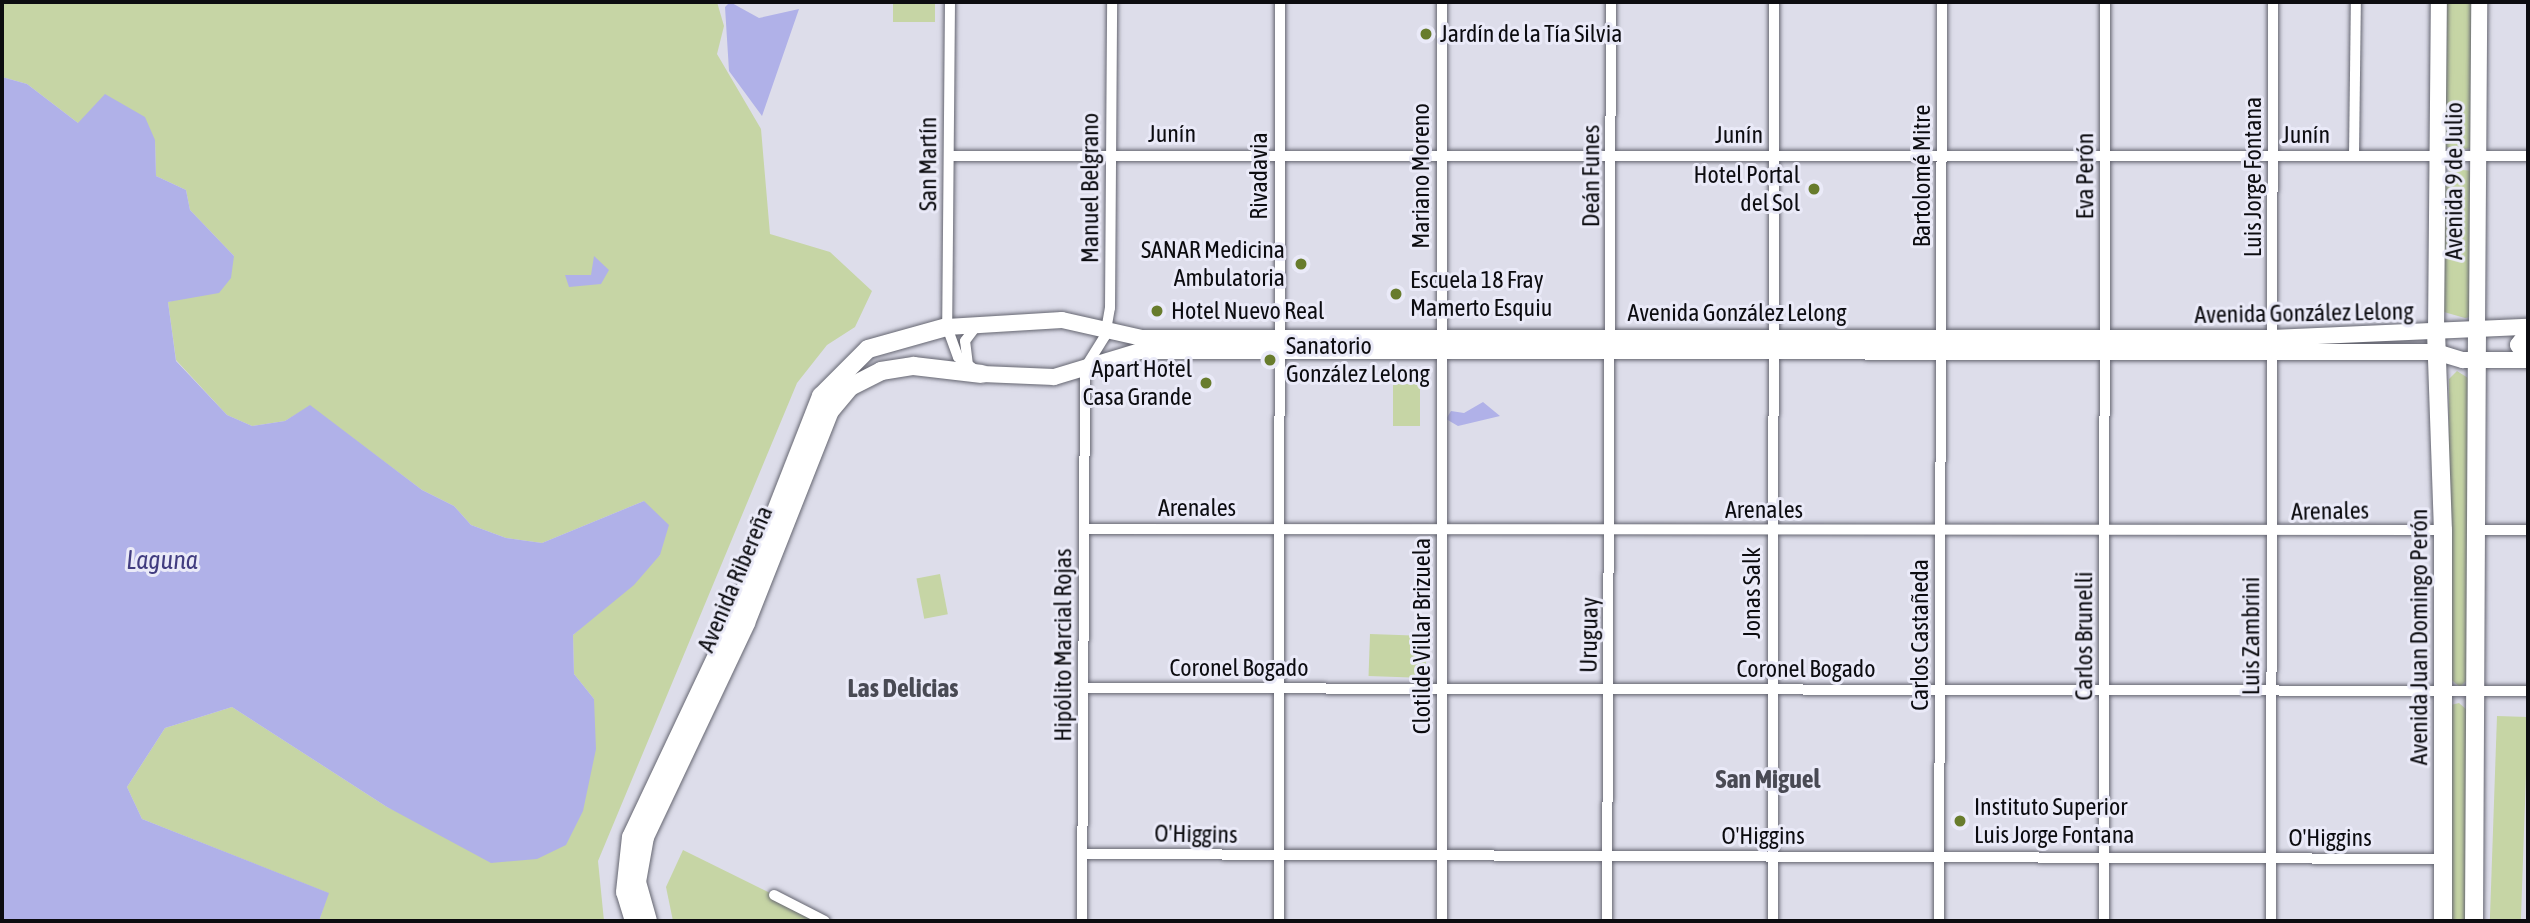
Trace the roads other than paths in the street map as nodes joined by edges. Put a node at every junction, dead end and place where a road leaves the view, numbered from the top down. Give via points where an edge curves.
1 (950, 2) edge
2 (1111, 2) edge
3 (1280, 2) edge
4 (1442, 2) edge
5 (1611, 2) edge
6 (1774, 2) edge
7 (1942, 2) edge
8 (2105, 2) edge
9 (2273, 2) edge
10 (2356, 2) edge
11 (2439, 2) edge
12 (2479, 2) edge
13 (1111, 155) junction
14 (1281, 155) junction
15 (1441, 155) junction
16 (950, 156) junction
17 (1613, 156) junction
18 (1775, 156) junction
19 (1942, 156) junction
20 (2106, 156) junction
21 (2275, 156) junction
22 (2354, 156) junction
23 (2439, 156) junction
24 (2528, 156) edge
25 (2480, 157) junction
26 (978, 324) junction
27 (947, 327) junction
28 (2477, 327) junction
29 (1107, 328) junction
30 (2528, 330) edge
31 (2436, 331) junction
32 (1775, 342) junction
33 (1279, 343) junction
34 (1443, 343) junction
35 (1612, 343) junction
36 (1943, 343) junction
37 (1152, 344) junction
38 (2106, 344) junction
39 (2273, 345) junction
40 (2440, 353) junction
41 (2476, 360) junction
42 (2528, 360) edge
43 (1085, 368) junction
44 (975, 370) junction
45 (1084, 529) junction
46 (1279, 529) junction
47 (1443, 530) junction
48 (1611, 530) junction
49 (2443, 530) junction
50 (2475, 530) junction
51 (2528, 530) edge
52 (1772, 531) junction
53 (1941, 532) junction
54 (2105, 532) junction
55 (2272, 533) junction
56 (1083, 688) junction
57 (1279, 690) junction
58 (1443, 690) junction
59 (1609, 690) junction
60 (1774, 690) junction
61 (1940, 690) junction
62 (2105, 690) junction
63 (2272, 691) junction
64 (2444, 691) junction
65 (2474, 691) junction
66 (2528, 691) edge
67 (1082, 854) junction
68 (1279, 856) junction
69 (1443, 856) junction
70 (1608, 857) junction
71 (1773, 857) junction
72 (1939, 858) junction
73 (2104, 859) junction
74 (2271, 859) junction
75 (2444, 859) junction
76 (774, 895) dead end
77 (634, 921) edge
78 (648, 921) edge
79 (825, 921) edge
80 (1082, 921) edge
81 (1279, 921) edge
82 (1443, 921) edge
83 (1607, 921) edge
84 (1773, 921) edge
85 (1939, 921) edge
86 (2104, 921) edge
87 (2271, 921) edge
88 (2443, 921) edge
89 (2474, 921) edge

1 - 16 street, San Martín
2 - 13 street, Manuel Belgrano
3 - 14 street, Rivadavia
4 - 15 street, Mariano Moreno
5 - 17 street, Deán Funes
6 - 18 street, Jonas Salk
7 - 19 street, Bartolomé Mitre
8 - 20 street, Eva Perón
9 - 21 street, Luis Jorge Fontana
10 - 22 street
11 - 23 main road, Avenida 9 de Julio
12 - 25 main road, Avenida 9 de Julio
13 - 14 street, Junín
13 - 16 street, Junín
13 - 29 street, Manuel Belgrano
14 - 15 street, Junín
14 - 33 street, Rivadavia
15 - 17 street, Junín
15 - 34 street, Mariano Moreno
16 - 27 street, San Martín
17 - 18 street, Junín
17 - 35 street, Deán Funes
18 - 19 street, Junín
18 - 32 street, Jonas Salk
19 - 20 street, Junín
19 - 36 street, Bartolomé Mitre
20 - 21 street, Junín
20 - 38 street, Eva Perón
21 - 22 street, Junín
21 - 39 street, Luis Jorge Fontana
22 - 23 street, Junín
23 - 25 street, Junín
23 - 31 main road, Avenida 9 de Julio
24 - 25 street, Junín
25 - 28 main road, Avenida 9 de Julio
26 - 27 main road, Avenida González Lelong
26 - 29 main road, Avenida González Lelong via 1062,320
26 - 44 street via 965,341
27 - 44 street via 953,348
27 - 77 main road, Avenida Ribereña via 868,349 821,396 732,623 631,836 625,892
28 - 30 main road, Avenida González Lelong
28 - 31 main road, Avenida González Lelong
28 - 41 main road, Avenida 9 de Julio
29 - 37 main road, Avenida González Lelong
29 - 43 street, Manuel Belgrano
30 - 42 main road via 2518,345
31 - 39 main road, Avenida González Lelong
31 - 40 main road, Avenida 9 de Julio
32 - 35 main road, Avenida González Lelong
32 - 36 main road, Avenida González Lelong
32 - 52 street, Jonas Salk
33 - 34 main road, Avenida González Lelong
33 - 37 main road, Avenida González Lelong
33 - 46 street, Rivadavia
34 - 35 main road, Avenida González Lelong
34 - 47 street, Clotilde Villar Brizuela
35 - 48 street, Uruguay
36 - 38 main road, Avenida González Lelong
36 - 53 street, Carlos Castañeda
37 - 43 main road, Avenida González Lelong
38 - 39 main road, Avenida González Lelong
38 - 54 street, Carlos Brunelli
39 - 40 main road, Avenida González Lelong
39 - 55 street, Luis Zambrini
40 - 41 main road, Avenida González Lelong
40 - 49 main road, Avenida Juan Domingo Perón
41 - 42 main road, Avenida González Lelong
41 - 50 main road
43 - 44 main road, Avenida González Lelong via 1054,377
43 - 45 street, Hipólito Marcial Rojas
44 - 78 main road, Avenida Ribereña via 890,369 850,387 830,411 743,631 645,837 637,882
45 - 46 street, Arenales
45 - 56 street, Hipólito Marcial Rojas
46 - 47 street, Arenales
46 - 57 street, Rivadavia
47 - 48 street, Arenales
47 - 58 street, Clotilde Villar Brizuela
48 - 52 street, Arenales
48 - 59 street, Uruguay
49 - 55 street, Arenales
49 - 64 main road, Avenida Juan Domingo Perón
50 - 51 street
50 - 65 main road
52 - 53 street, Arenales
52 - 60 street, Jonas Salk
53 - 54 street, Arenales
53 - 61 street, Carlos Castañeda
54 - 55 street, Arenales
54 - 62 street, Carlos Brunelli
55 - 63 street, Luis Zambrini
56 - 57 street, Coronel Bogado
56 - 67 street, Hipólito Marcial Rojas
57 - 58 street, Coronel Bogado
57 - 68 street, Rivadavia
58 - 59 street, Coronel Bogado
58 - 69 street, Clotilde Villar Brizuela
59 - 60 street, Coronel Bogado
59 - 70 street, Uruguay
60 - 61 street, Coronel Bogado
60 - 71 street, Jonas Salk
61 - 62 street, Coronel Bogado
61 - 72 street, Carlos Castañeda
62 - 63 street, Coronel Bogado
62 - 73 street, Carlos Brunelli
63 - 64 street, Coronel Bogado
63 - 74 street, Luis Zambrini
64 - 65 street, Coronel Bogado
64 - 75 main road, Avenida Juan Domingo Perón
65 - 66 street, Coronel Bogado
65 - 89 main road
67 - 68 street, O'Higgins
67 - 80 street, Hipólito Marcial Rojas
68 - 69 street, O'Higgins
68 - 81 street, Rivadavia
69 - 70 street, O'Higgins
69 - 82 street, Clotilde Villar Brizuela
70 - 71 street, O'Higgins
70 - 83 street, Uruguay
71 - 72 street, O'Higgins
71 - 84 street, Jonas Salk
72 - 73 street, O'Higgins
72 - 85 street, Carlos Castañeda
73 - 74 street, O'Higgins
73 - 86 street, Carlos Brunelli
74 - 75 street, O'Higgins
74 - 87 street, Luis Zambrini
75 - 88 main road, Avenida Juan Domingo Perón
76 - 79 street

